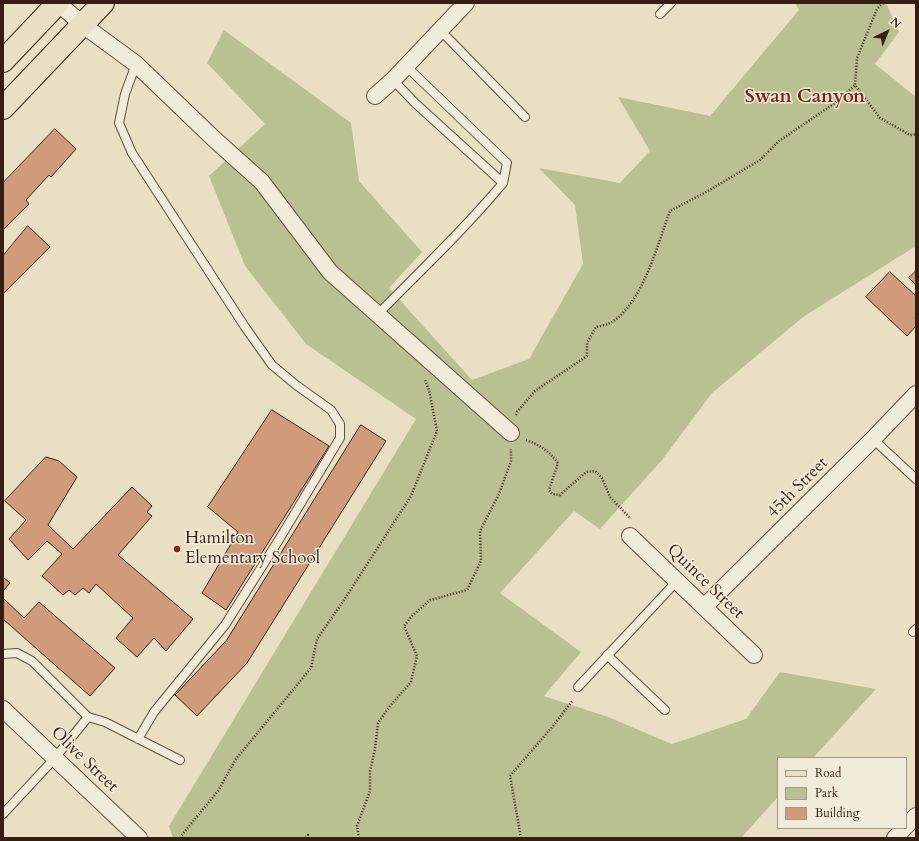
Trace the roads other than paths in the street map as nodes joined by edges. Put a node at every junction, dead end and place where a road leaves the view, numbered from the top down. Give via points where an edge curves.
1 (58, 3) edge
2 (103, 3) edge
3 (466, 3) edge
4 (671, 3) edge
5 (660, 14) dead end
6 (83, 25) junction
7 (440, 30) junction
8 (3, 61) edge
9 (136, 64) junction
10 (406, 66) junction
11 (393, 80) junction
12 (375, 96) dead end
13 (3, 108) edge
14 (525, 117) dead end
15 (502, 183) junction
16 (376, 315) junction
17 (916, 394) edge
18 (511, 433) road end
19 (873, 439) junction
20 (916, 479) edge
21 (632, 529) road end
22 (677, 581) junction
23 (704, 607) junction
24 (3, 654) edge
25 (607, 655) junction
26 (754, 655) dead end
27 (578, 687) road end
28 (3, 709) edge
29 (665, 710) dead end
30 (88, 717) junction
31 (138, 739) junction
32 (55, 758) junction
33 (180, 760) dead end
34 (3, 814) edge
35 (916, 816) edge
36 (907, 825) edge
37 (903, 829) edge
38 (139, 838) edge
39 (895, 838) edge

1 - 6 street
1 - 8 main road
2 - 6 main road
3 - 7 street
4 - 5 lane
6 - 9 street
6 - 13 main road
7 - 10 street
7 - 14 lane
9 - 16 street via 262,182 330,272
9 - 31 lane via 125,94 119,123 132,153 272,365 331,410 340,424 340,438 236,609 154,712
10 - 11 street
10 - 15 lane via 507,163
11 - 12 street
11 - 15 lane
15 - 16 lane via 474,216
16 - 18 street
17 - 19 street, 45th Street
19 - 20 lane
19 - 23 street, 45th Street
21 - 22 street, Quince Street
22 - 23 street, Quince Street
22 - 25 lane
23 - 26 street, Quince Street
24 - 30 lane via 16,653 32,661
25 - 27 lane
25 - 29 lane
28 - 32 street, Olive Street
30 - 31 lane via 105,722
30 - 32 lane
31 - 33 lane
32 - 34 lane
32 - 38 street, Olive Street
35 - 36 street
37 - 39 street

